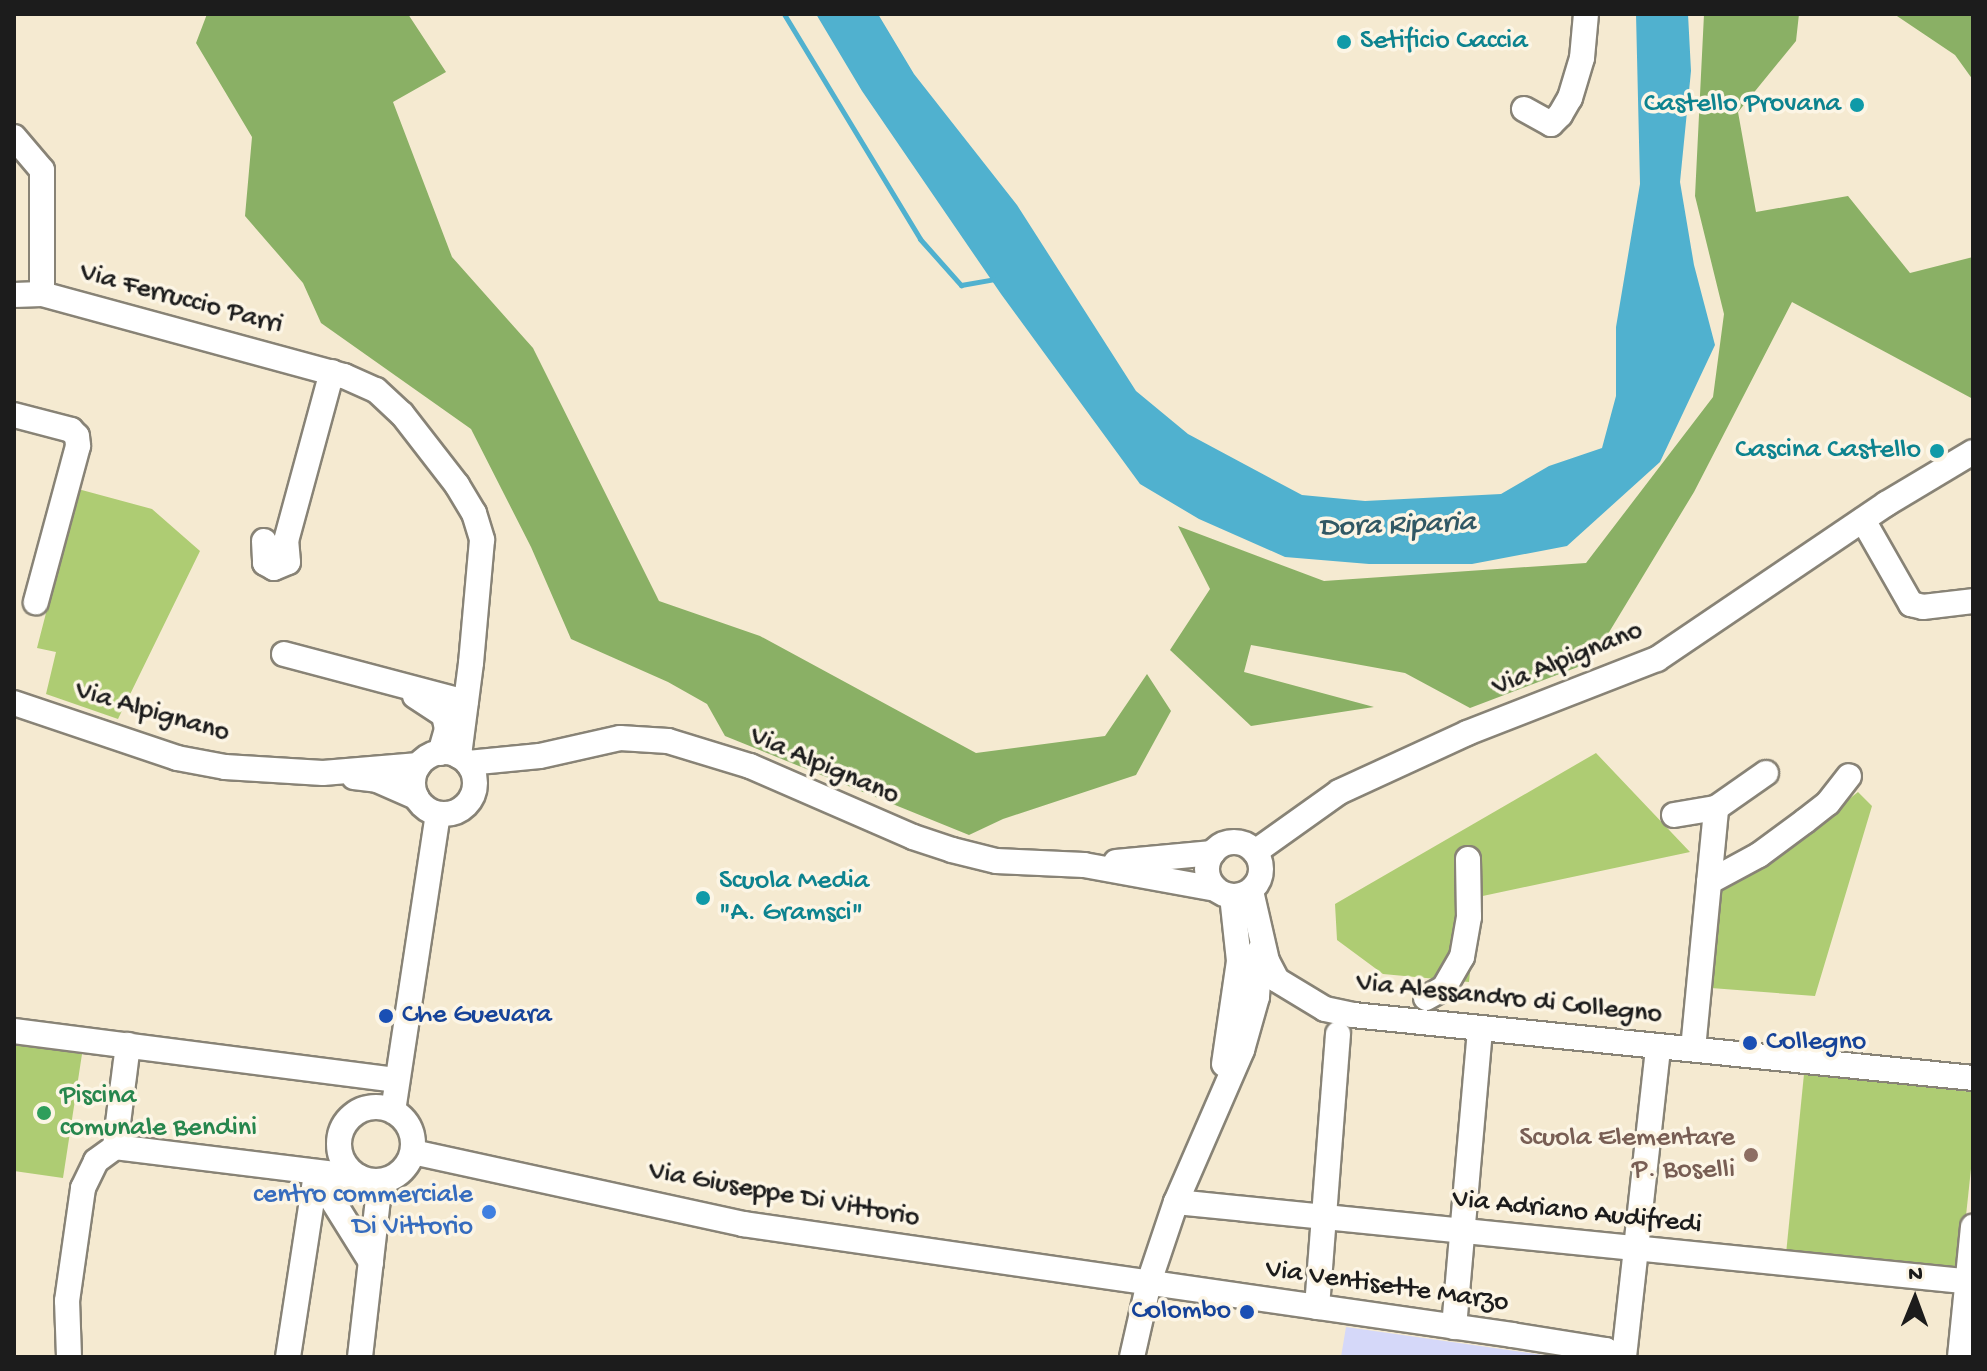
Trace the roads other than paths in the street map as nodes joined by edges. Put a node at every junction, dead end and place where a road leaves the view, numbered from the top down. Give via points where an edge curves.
1 (1586, 14) edge
2 (1524, 109) dead end
3 (14, 137) edge
4 (42, 294) junction
5 (14, 295) edge
6 (332, 372) junction
7 (14, 415) edge
8 (1973, 452) edge
9 (1863, 520) junction
10 (264, 541) dead end
11 (1973, 601) edge
12 (36, 602) dead end
13 (284, 654) dead end
14 (396, 685) junction
15 (466, 702) junction
16 (14, 703) edge
17 (540, 756) junction
18 (446, 759) junction
19 (323, 773) junction
20 (1766, 773) dead end
21 (1849, 776) dead end
22 (475, 786) junction
23 (416, 797) junction
24 (1716, 808) junction
25 (438, 814) junction
26 (1674, 815) dead end
27 (1255, 852) junction
28 (1213, 853) junction
29 (1468, 859) dead end
30 (1084, 865) junction
31 (1709, 882) junction
32 (1233, 892) junction
33 (1261, 932) junction
34 (1426, 998) dead end
35 (14, 1031) edge
36 (1338, 1034) dead end
37 (1479, 1039) dead end
38 (128, 1045) junction
39 (1693, 1049) junction
40 (1657, 1057) dead end
41 (318, 1070) junction
42 (1973, 1078) edge
43 (397, 1080) junction
44 (1217, 1107) junction
45 (381, 1109) junction
46 (115, 1147) junction
47 (413, 1152) junction
48 (316, 1174) junction
49 (370, 1179) junction
50 (1176, 1202) junction
51 (1326, 1219) junction
52 (1973, 1227) edge
53 (1464, 1232) junction
54 (1635, 1249) junction
55 (371, 1262) junction
56 (1149, 1282) junction
57 (1970, 1282) edge
58 (1317, 1307) junction
59 (1454, 1327) junction
60 (69, 1357) edge
61 (288, 1357) edge
62 (360, 1357) edge
63 (1132, 1357) edge
64 (1615, 1357) edge
65 (1624, 1357) edge
66 (1960, 1357) edge

1 - 2 street via 1582,58 1560,115 1551,124
3 - 4 street via 42,170
4 - 5 street, Via Ferruccio Parri
4 - 6 street, Via Ferruccio Parri
6 - 10 street via 286,541 288,562 274,568 265,563
6 - 15 street, Via Ferruccio Parri via 376,390 402,414 474,513 482,540
7 - 12 street via 77,436
8 - 9 street, Via Alpignano
9 - 11 street via 1911,604
9 - 27 street, Via Alpignano via 1657,659 1467,733 1339,792
13 - 14 street
14 - 15 street
14 - 18 street via 444,715
15 - 18 street, Via Ferruccio Parri
16 - 19 street, Via Alpignano via 177,758 285,774
17 - 18 street, Via Alpignano
17 - 22 street, Via Alpignano
17 - 30 street, Via Alpignano via 620,738 668,741 750,766 952,850 996,861
18 - 19 street, Via Alpignano
18 - 22 street
18 - 23 street via 413,782
19 - 23 street, Via Alpignano via 377,780
20 - 24 street
21 - 31 street via 1805,821 1759,855
22 - 25 street via 463,808
23 - 25 street
24 - 26 street
24 - 31 street, Via Alessandro di Collegno
25 - 43 street
27 - 28 street via 1232,842
27 - 32 street via 1261,869 1258,882
28 - 30 street, Via Alpignano
28 - 32 street via 1208,870
29 - 34 street via 1469,917 1462,957 1444,988
30 - 32 street, Via Alpignano
31 - 39 street, Via Alessandro di Collegno
32 - 33 street, Via Alessandro di Collegno
32 - 44 street via 1239,961
33 - 39 street, Via Alessandro di Collegno via 1277,980 1325,1009
33 - 44 street via 1253,1014 1232,1080
35 - 38 street
36 - 51 street
37 - 53 street
38 - 41 street
38 - 46 street
39 - 42 street, Via Alessandro di Collegno
40 - 54 street
41 - 43 street
41 - 45 street
43 - 45 street
44 - 50 street
45 - 47 street via 408,1124
45 - 49 street via 350,1118 341,1131 342,1157
46 - 48 street
46 - 60 street via 96,1161 83,1188 67,1301
47 - 49 street via 405,1168
47 - 56 street, Via Giuseppe Di Vittorio via 743,1224
48 - 49 street
48 - 55 street
48 - 61 street
49 - 55 street
50 - 51 street, Via Adriano Audifredi
50 - 56 street
51 - 53 street, Via Adriano Audifredi
51 - 58 street
52 - 57 street
53 - 54 street, Via Adriano Audifredi
53 - 59 street
54 - 57 street, Via Adriano Audifredi
54 - 65 street
55 - 62 street
56 - 58 street, Via Ventisette Marzo
56 - 63 street
57 - 66 street
58 - 59 street, Via Ventisette Marzo
59 - 64 street, Via Ventisette Marzo via 1598,1349

